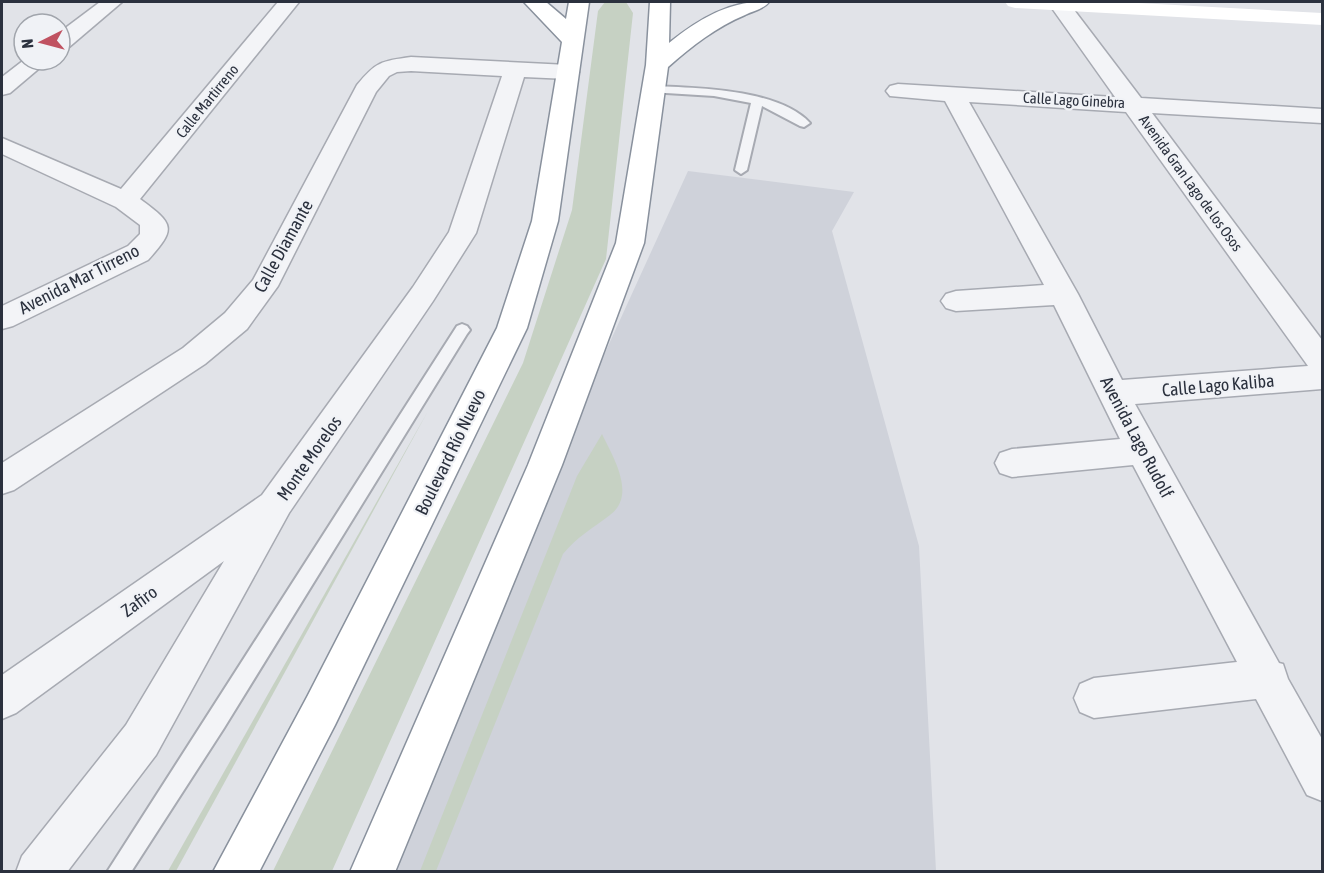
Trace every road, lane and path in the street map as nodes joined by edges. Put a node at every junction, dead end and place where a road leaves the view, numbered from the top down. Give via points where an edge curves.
1 (112, 2) edge
2 (289, 2) edge
3 (534, 2) edge
4 (579, 2) edge
5 (660, 2) edge
6 (759, 2) edge
7 (1015, 2) edge
8 (1059, 4) junction
9 (1323, 19) edge
10 (72, 34) edge
11 (570, 56) junction
12 (515, 70) junction
13 (23, 72) edge
14 (656, 77) junction
15 (2, 88) edge
16 (898, 91) dead end
17 (953, 94) junction
18 (757, 101) junction
19 (1132, 104) junction
20 (1323, 116) edge
21 (804, 123) dead end
22 (2, 145) edge
23 (741, 170) dead end
24 (125, 201) junction
25 (1063, 294) junction
26 (956, 301) dead end
27 (2, 318) edge
28 (462, 330) dead end
29 (1323, 362) edge
30 (1323, 377) edge
31 (1113, 393) junction
32 (1142, 450) junction
33 (1012, 463) dead end
34 (2, 480) edge
35 (277, 502) junction
36 (1269, 678) junction
37 (1094, 698) dead end
38 (2, 699) edge
39 (1323, 780) edge
40 (38, 872) edge
41 (118, 872) edge
42 (235, 872) edge
43 (372, 872) edge

1 - 10 street
2 - 24 street, Calle Martirreno
3 - 11 main road via 553,18
4 - 11 main road, Boulevard Río Nuevo
5 - 14 main road
6 - 14 main road via 710,22
7 - 8 main road
8 - 9 main road
8 - 19 street, Avenida Gran Lago de los Osos
11 - 12 street
11 - 42 main road, Boulevard Río Nuevo via 545,221 512,328 321,711
12 - 34 street, Calle Diamante via 411,64 381,71 365,90 264,286 236,321 195,356
12 - 35 street, Monte Morelos via 462,233
13 - 15 street
14 - 18 lane
14 - 43 main road via 630,243 545,465
16 - 17 street, Calle Lago Ginebra
17 - 19 street, Calle Lago Ginebra
17 - 25 street, Avenida Lago Rudolf
18 - 21 lane
18 - 23 lane
19 - 20 street, Calle Lago Ginebra
19 - 29 street, Avenida Gran Lago de los Osos
22 - 24 street
24 - 27 street, Avenida Mar Tirreno via 153,222 154,236 138,253
25 - 26 street
25 - 31 street, Avenida Lago Rudolf
28 - 41 lane via 218,721
30 - 31 street, Calle Lago Kaliba
31 - 32 street, Avenida Lago Rudolf
32 - 33 street
32 - 36 street, Avenida Lago Rudolf
35 - 38 street, Zafiro
35 - 40 street, Monte Morelos via 141,740
36 - 37 street
36 - 39 street, Avenida Lago Rudolf

